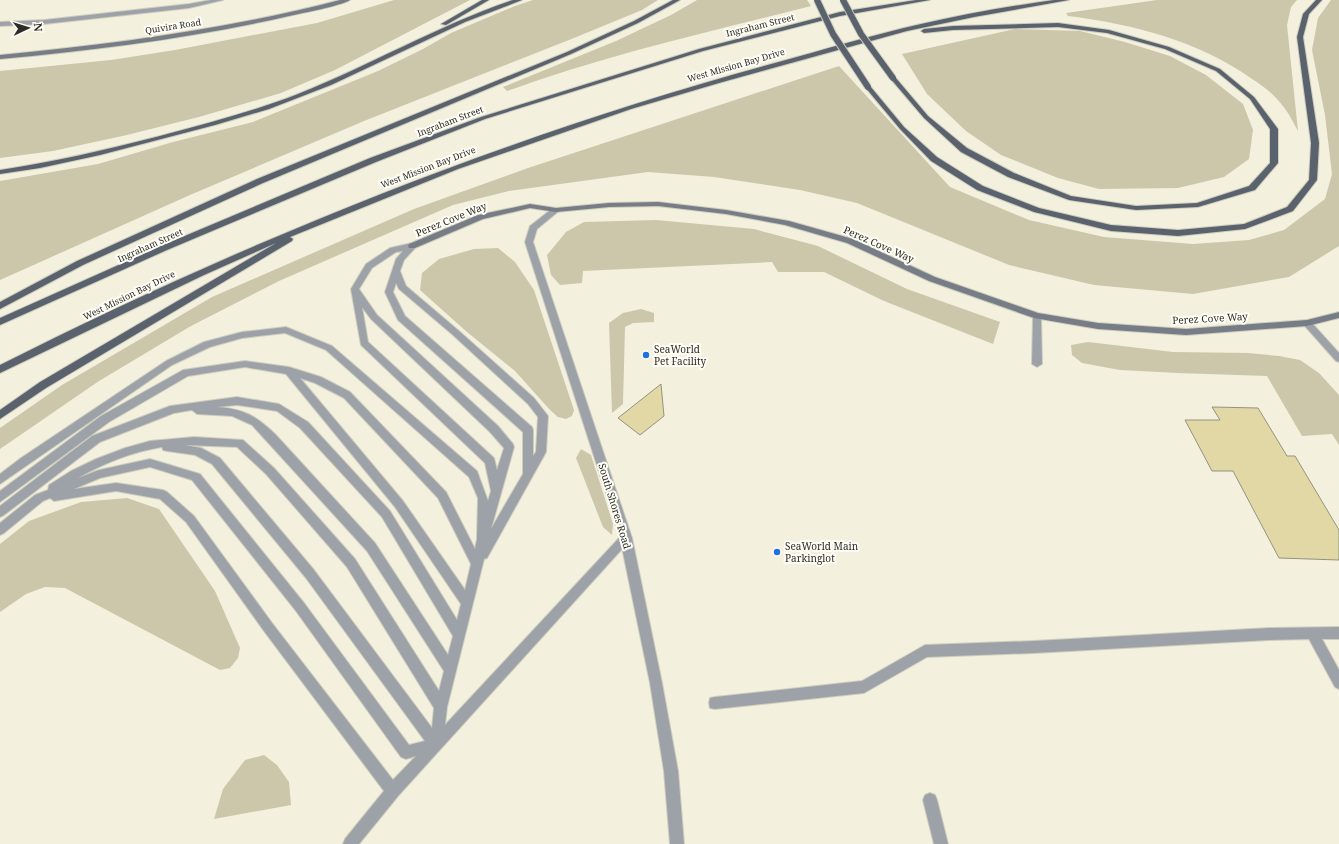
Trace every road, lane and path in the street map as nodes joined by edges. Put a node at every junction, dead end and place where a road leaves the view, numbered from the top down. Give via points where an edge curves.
1 (220, 0) edge
2 (347, 0) edge
3 (486, 0) edge
4 (519, 0) edge
5 (677, 0) edge
6 (817, 0) edge
7 (843, 0) edge
8 (927, 0) edge
9 (1066, 0) edge
10 (1318, 0) edge
11 (0, 24) edge
12 (883, 37) junction
13 (0, 57) edge
14 (378, 60) junction
15 (0, 172) edge
16 (556, 210) junction
17 (315, 222) junction
18 (412, 246) junction
19 (396, 271) junction
20 (355, 289) junction
21 (0, 306) edge
22 (1339, 315) edge
23 (1037, 316) junction
24 (0, 322) edge
25 (1307, 323) junction
26 (1339, 359) edge
27 (1037, 364) dead end
28 (0, 369) edge
29 (290, 371) junction
30 (173, 409) junction
31 (0, 415) edge
32 (151, 445) junction
33 (528, 476) junction
34 (0, 480) edge
35 (496, 492) junction
36 (0, 497) edge
37 (39, 498) junction
38 (0, 512) edge
39 (0, 530) edge
40 (626, 538) junction
41 (483, 539) junction
42 (477, 564) junction
43 (467, 603) junction
44 (1339, 634) edge
45 (458, 635) junction
46 (1313, 635) junction
47 (450, 670) junction
48 (1339, 683) edge
49 (715, 703) dead end
50 (441, 707) junction
51 (436, 745) junction
52 (392, 791) junction
53 (930, 800) dead end
54 (350, 844) edge
55 (677, 844) edge
56 (941, 844) edge

1 - 11 street via 189,6 44,22
2 - 13 street, Quivira Road via 232,26 136,42
3 - 14 main road
4 - 14 main road
5 - 21 main road via 569,53 260,181 80,264
6 - 10 main road, bridge via 833,34 868,87 902,128 934,159 980,188 1037,210 1111,228 1178,233 1246,226 1290,209 1313,180 1315,143 1300,37 1306,14
7 - 12 main road, bridge via 861,34 892,78 926,117 964,150 1011,175 1069,198 1136,208 1198,205 1252,188 1274,163 1274,130 1252,98 1218,70 1167,48 1107,31 1058,25 953,28
8 - 24 main road, Ingraham Street via 840,14 701,50 483,118 373,160 178,242
9 - 12 main road via 977,14 919,26
12 - 17 main road, West Mission Bay Drive via 749,71 620,109 477,158
14 - 15 main road via 300,95 216,124 115,150
16 - 18 street, Perez Cove Way via 530,206 480,217
16 - 23 street, Perez Cove Way via 658,204 726,212 786,223 850,241 932,280
16 - 40 street, South Shores Road via 533,228 529,242
17 - 28 main road, West Mission Bay Drive via 190,277
17 - 31 main road via 43,385
18 - 19 street via 400,259
18 - 20 street via 393,250 369,266
19 - 33 street via 389,292 402,318 528,430
19 - 33 street via 402,287 456,333 543,416 541,452
20 - 35 street via 364,343 490,461
20 - 35 street via 374,316 494,429 509,447
22 - 25 street, Perez Cove Way
23 - 25 street, Perez Cove Way via 1098,326 1186,332
23 - 27 street
25 - 26 street
29 - 36 street via 245,364 186,373 105,419
29 - 42 street via 318,380 347,395 442,495
29 - 43 street via 399,504
30 - 38 street via 96,439
30 - 45 street via 237,401 279,408 304,425 386,514
30 - 47 street via 233,412 256,422 368,543
32 - 37 street via 120,454 66,479
32 - 50 street via 177,442 239,443 270,471 351,563
32 - 51 street via 197,451 216,461 310,574
33 - 42 street
34 - 41 street via 169,363 207,344 242,334 286,330 329,348 473,474 483,498
35 - 41 street
37 - 39 street
37 - 51 street via 99,474 150,464 196,477 300,608 406,752
37 - 52 street via 116,487 163,495 190,519
40 - 51 street
40 - 55 street, South Shores Road via 656,683 668,756
41 - 42 street
42 - 43 street
43 - 45 street
44 - 46 street
45 - 47 street
46 - 48 street
46 - 49 street via 1269,634 925,651 864,687
47 - 50 street
50 - 51 street
51 - 52 street
52 - 54 street
53 - 56 street

